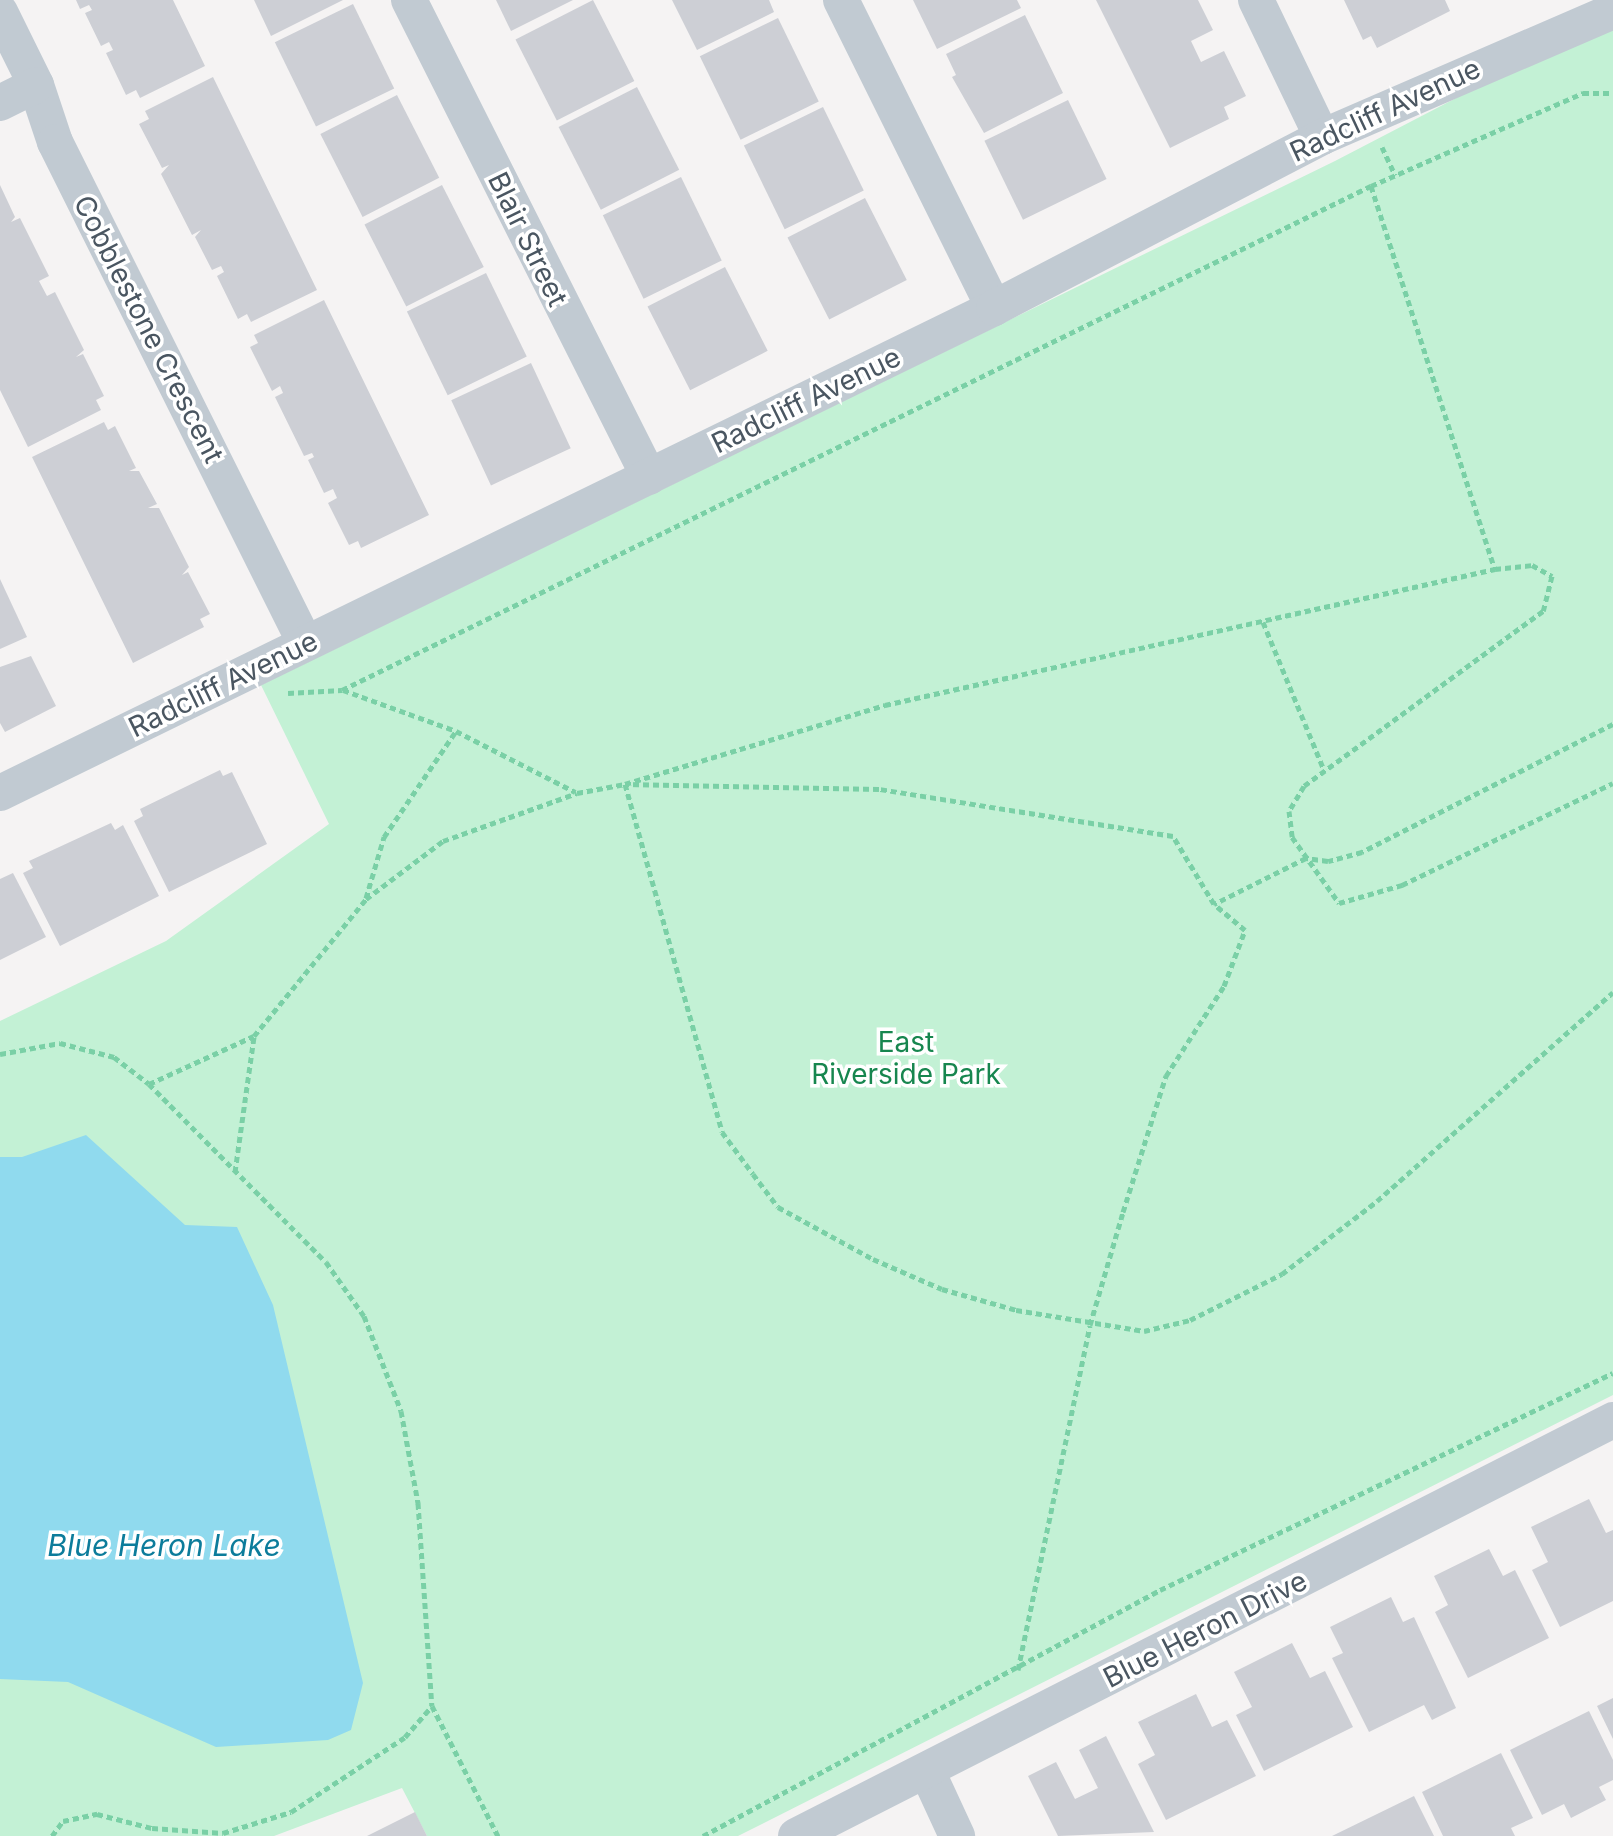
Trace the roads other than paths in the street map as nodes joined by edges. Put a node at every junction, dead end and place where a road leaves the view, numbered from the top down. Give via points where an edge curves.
1 (409, 0) edge
2 (841, 0) edge
3 (1256, 0) edge
4 (1613, 11) edge
5 (0, 12) edge
6 (36, 85) junction
7 (0, 103) edge
8 (1322, 137) junction
9 (994, 308) junction
10 (649, 477) junction
11 (305, 643) junction
12 (0, 793) edge
13 (1613, 1420) edge
14 (927, 1771) junction
15 (796, 1836) edge
16 (957, 1836) edge

1 - 10 street, Blair Street
2 - 9 street
3 - 8 street
4 - 8 street, Radcliff Avenue
5 - 6 street, Cobblestone Crescent
6 - 7 street
6 - 11 street, Cobblestone Crescent via 55,142
8 - 9 street, Radcliff Avenue
9 - 10 street, Radcliff Avenue
10 - 11 street, Radcliff Avenue
11 - 12 street, Radcliff Avenue
13 - 14 street, Blue Heron Drive
14 - 15 street, Blue Heron Drive
14 - 16 street

